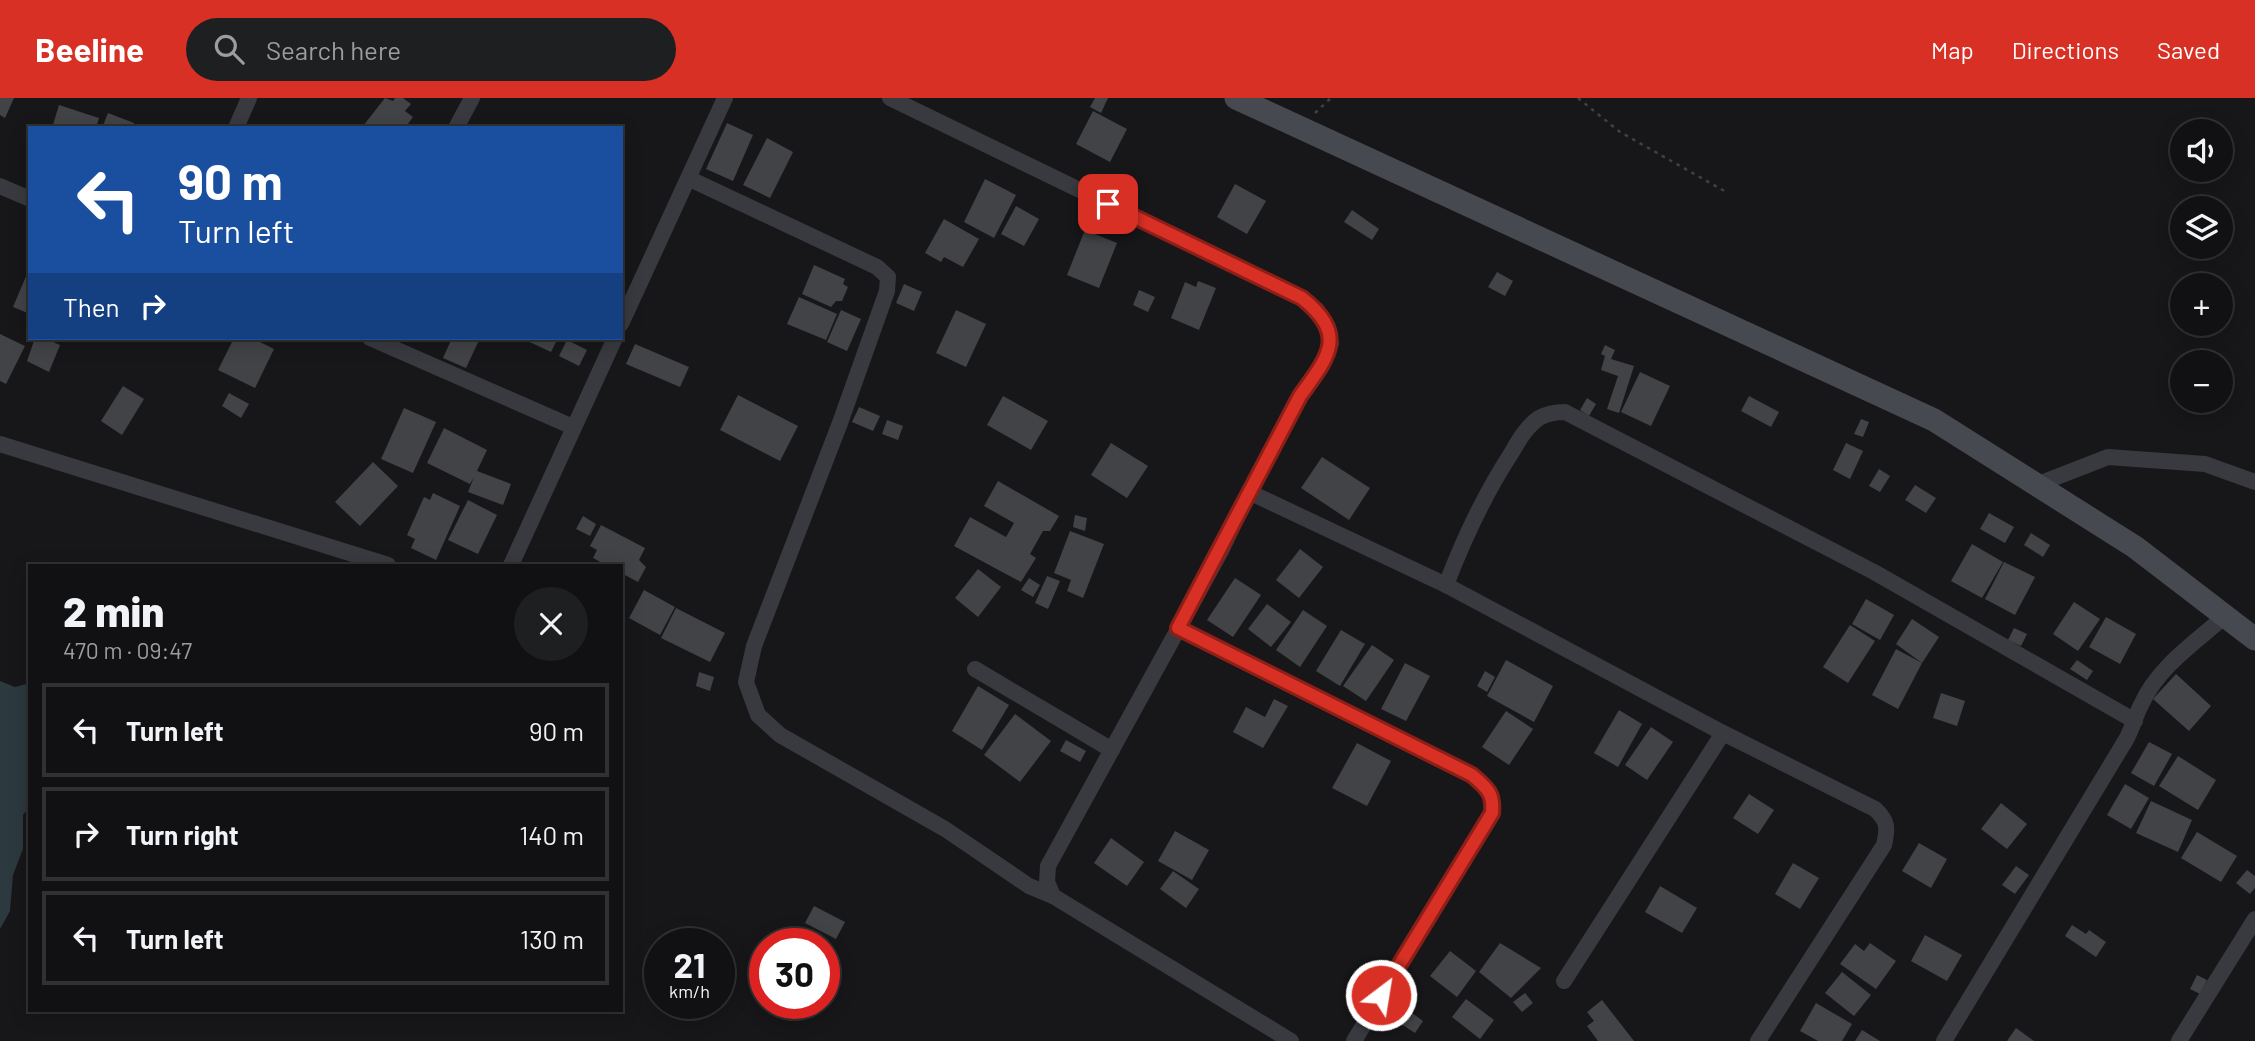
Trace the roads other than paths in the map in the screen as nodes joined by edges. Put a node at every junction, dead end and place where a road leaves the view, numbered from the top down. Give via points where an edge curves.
1 (248, 98) edge
2 (472, 98) edge
3 (725, 98) edge
4 (890, 98) edge
5 (1237, 98) edge
6 (237, 126) edge
7 (457, 126) edge
8 (690, 178) junction
9 (0, 186) edge
10 (28, 198) edge
11 (623, 320) edge
12 (375, 340) edge
13 (614, 340) edge
14 (573, 427) junction
15 (0, 444) edge
16 (2255, 482) edge
17 (2036, 485) junction
18 (1249, 492) junction
19 (385, 564) edge
20 (511, 564) edge
21 (1446, 585) junction
22 (2225, 617) junction
23 (1178, 628) junction
24 (2255, 639) edge
25 (975, 669) dead end
26 (2135, 721) junction
27 (1723, 733) junction
28 (1112, 750) junction
29 (1053, 896) junction
30 (2255, 919) edge
31 (1564, 981) dead end
32 (1291, 1041) edge
33 (1354, 1041) edge
34 (1758, 1041) edge
35 (1944, 1041) edge
36 (2179, 1041) edge

1 - 6 street
2 - 7 street
3 - 8 street
4 - 18 street via 1302,298 1317,310 1331,344
5 - 17 main road via 1934,420
8 - 11 street
8 - 29 street via 877,267 888,277 841,422 754,646 746,682 758,715 780,735 945,829 1029,886
9 - 10 street
12 - 14 street
13 - 14 street
14 - 20 street
15 - 19 street
16 - 17 street via 2205,464 2108,457
17 - 22 main road via 2135,547
18 - 21 street
18 - 23 street
21 - 26 street via 1487,491 1526,431 1551,412 1565,412 1874,572
21 - 27 street
22 - 24 main road
22 - 26 street via 2168,666
23 - 28 street
23 - 33 street via 1472,775 1494,799 1492,813
25 - 28 street
26 - 35 street
27 - 31 street
27 - 34 street via 1875,809 1888,829 1884,845
28 - 29 street via 1048,866 1047,882
29 - 32 street
30 - 36 street

